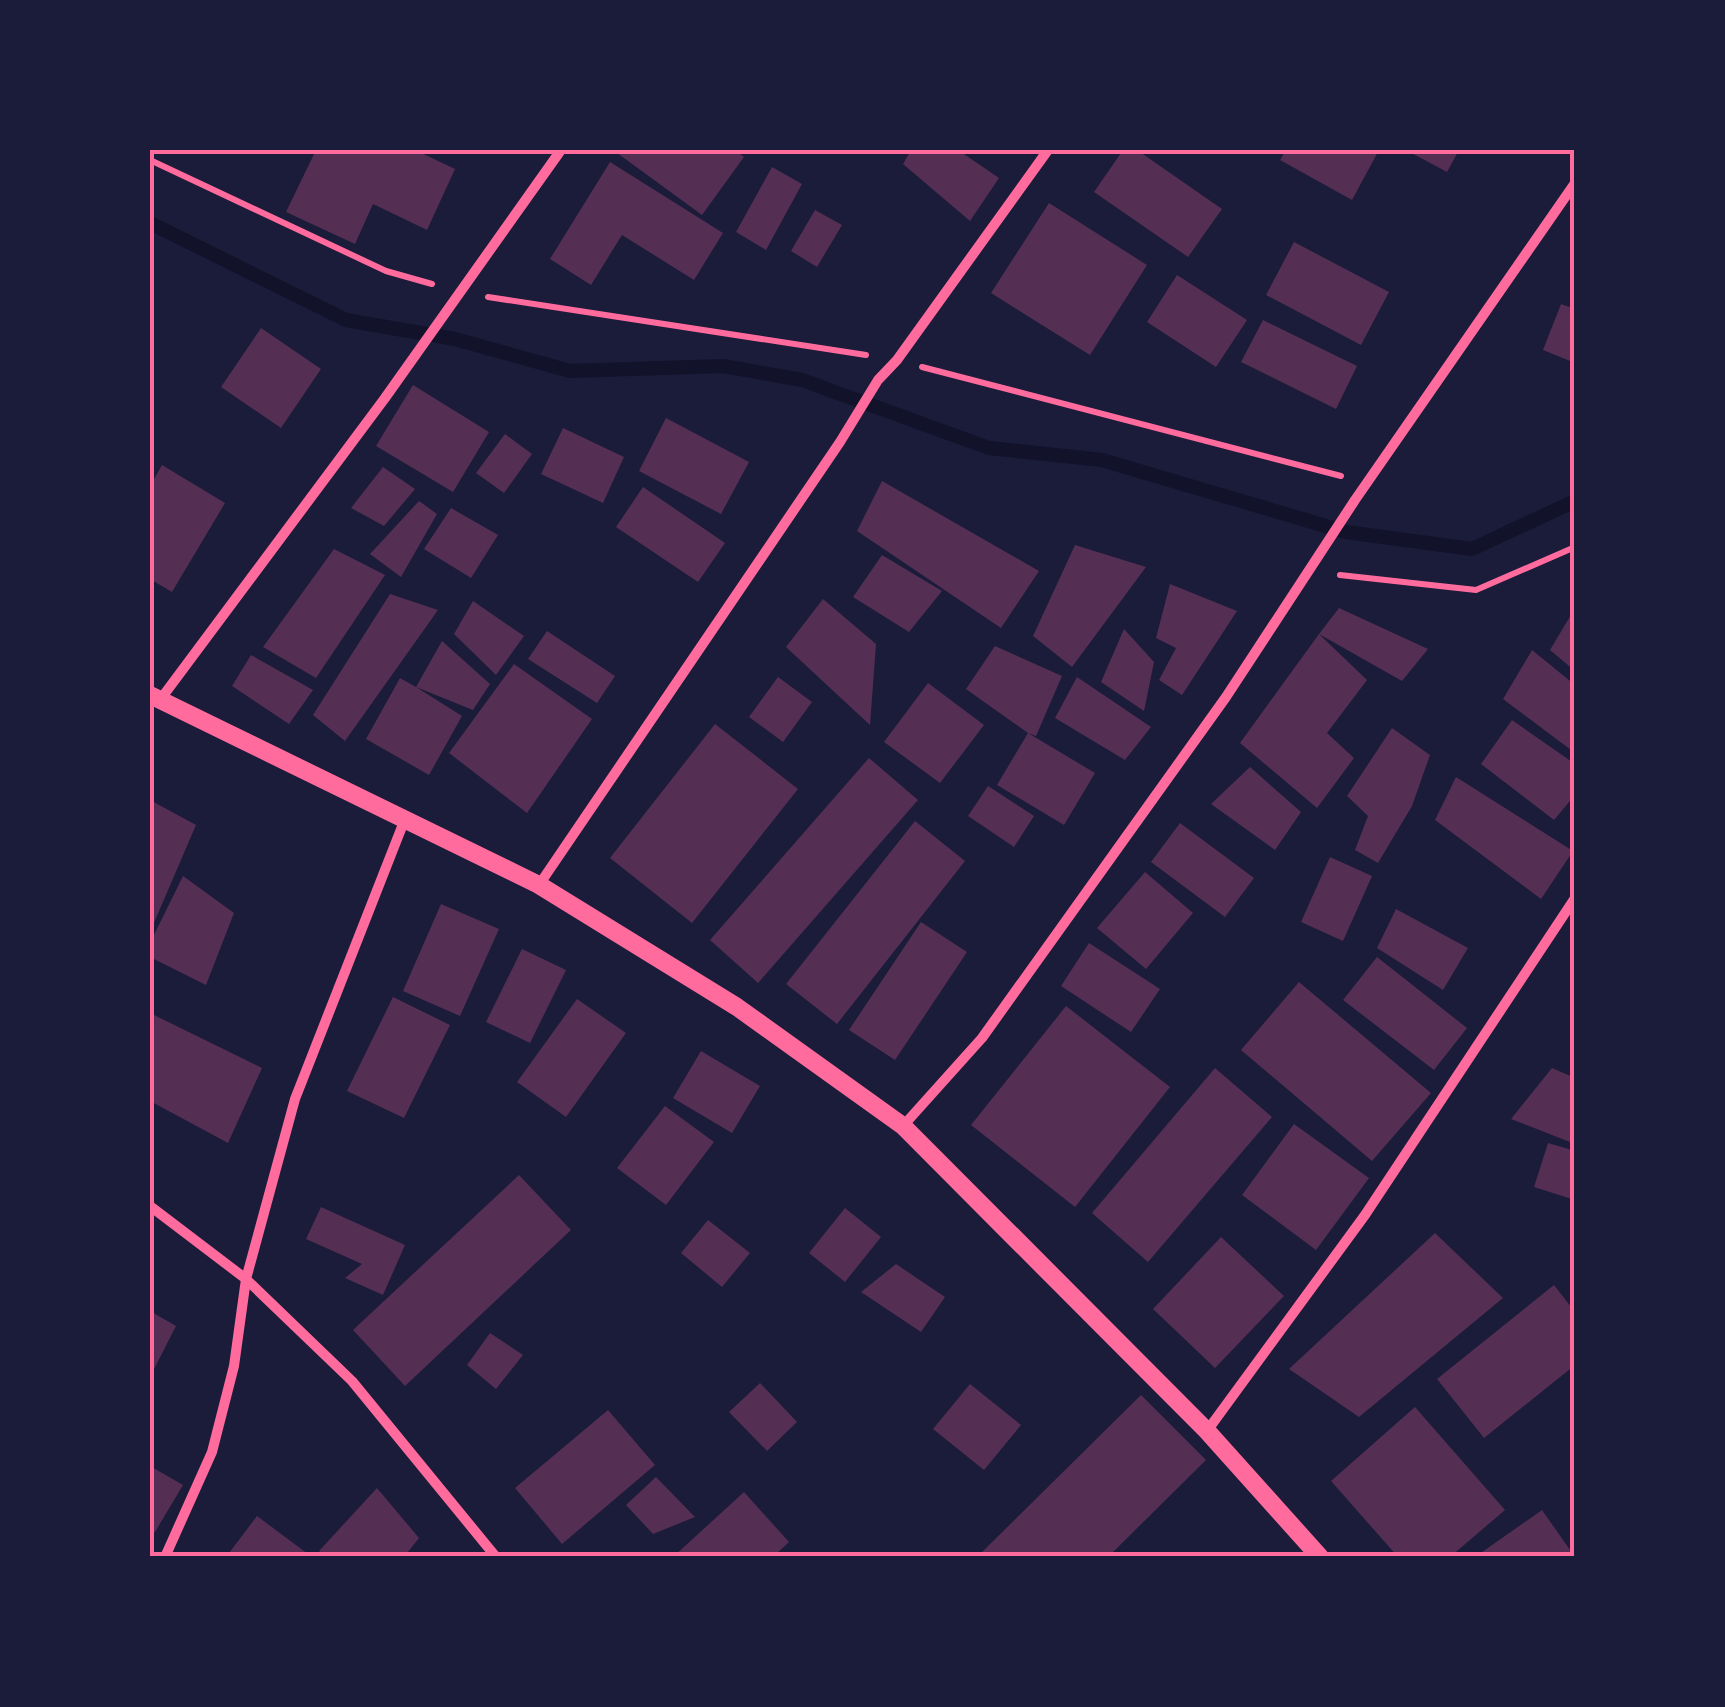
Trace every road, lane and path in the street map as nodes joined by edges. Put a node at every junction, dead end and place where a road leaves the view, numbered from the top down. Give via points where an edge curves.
1 (561, 150) edge
2 (1048, 150) edge
3 (150, 160) edge
4 (1575, 182) edge
5 (460, 292) junction
6 (897, 360) junction
7 (1368, 483) junction
8 (1575, 547) edge
9 (1311, 568) junction
10 (155, 697) edge
11 (405, 818) junction
12 (539, 885) junction
13 (1575, 898) edge
14 (903, 1126) junction
15 (150, 1206) edge
16 (246, 1280) junction
17 (1207, 1430) junction
18 (166, 1557) edge
19 (496, 1557) edge
20 (1320, 1557) edge

1 - 5 street
2 - 6 street
3 - 5 path via 386,271
4 - 7 street
5 - 6 path
5 - 10 street
6 - 7 path
6 - 12 street
7 - 9 street
8 - 9 path via 1476,590
9 - 14 street via 982,1038
10 - 11 street
11 - 12 street
11 - 16 street via 295,1099
12 - 14 street via 737,1007
13 - 17 street via 1365,1215
14 - 17 street
15 - 16 street
16 - 18 street via 212,1452
16 - 19 street via 352,1381
17 - 20 street

